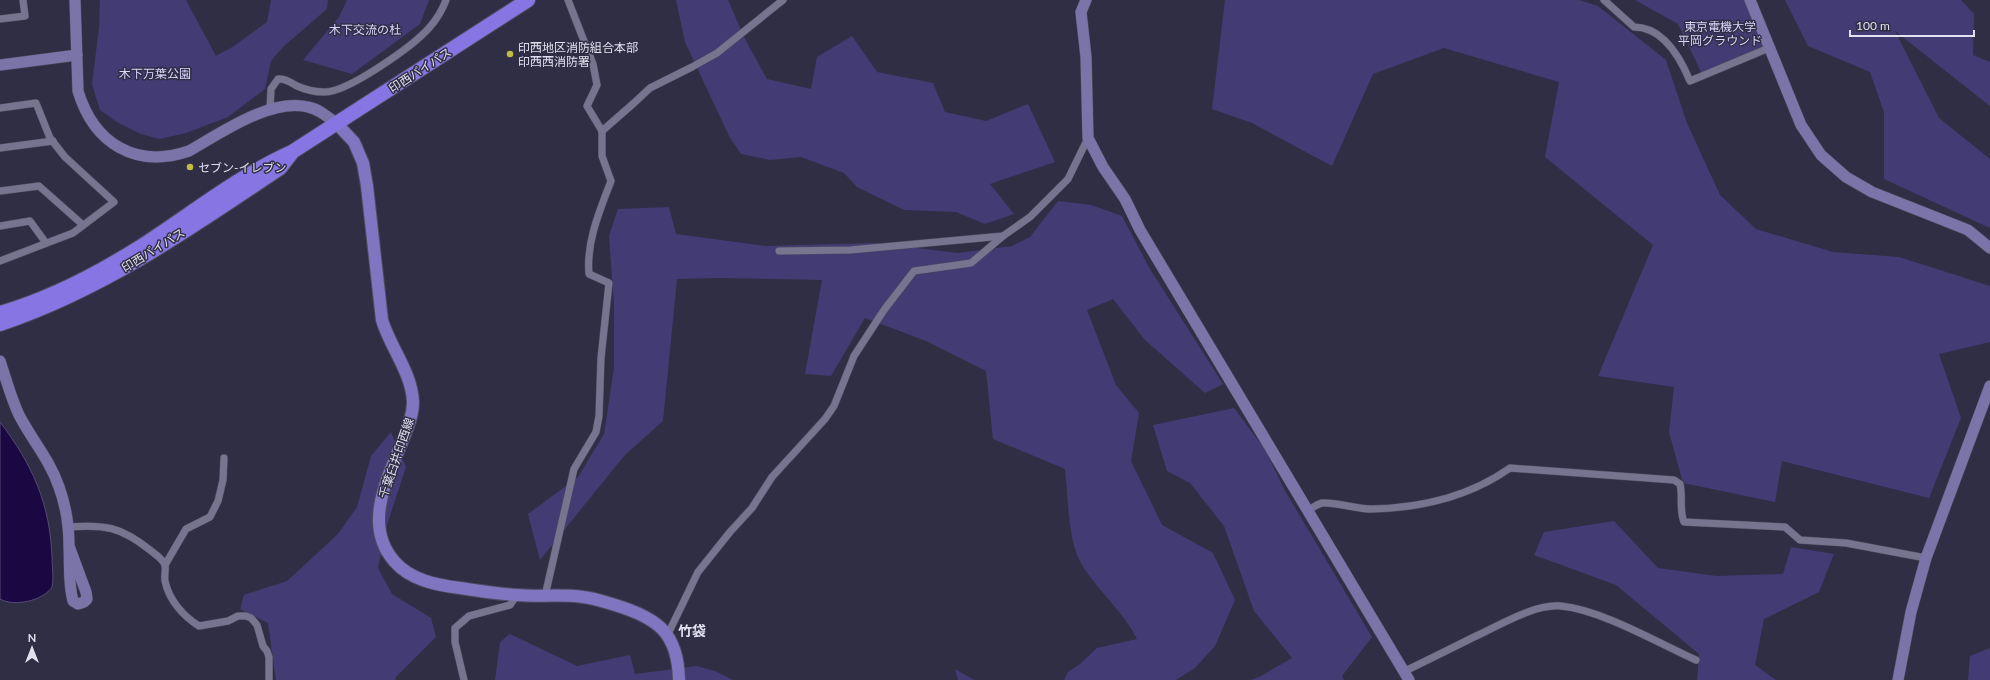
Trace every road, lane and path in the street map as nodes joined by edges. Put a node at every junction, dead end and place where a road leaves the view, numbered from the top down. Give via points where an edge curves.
1 (23, 0) edge
2 (75, 0) edge
3 (446, 0) edge
4 (528, 0) edge
5 (568, 0) edge
6 (783, 0) edge
7 (1086, 0) edge
8 (1604, 0) edge
9 (1750, 0) edge
10 (0, 19) edge
11 (1769, 48) junction
12 (77, 55) junction
13 (0, 65) edge
14 (0, 108) edge
15 (270, 109) junction
16 (337, 124) junction
17 (602, 131) junction
18 (1088, 138) junction
19 (53, 141) junction
20 (0, 148) edge
21 (292, 152) junction
22 (0, 191) edge
23 (83, 225) junction
24 (0, 226) edge
25 (1002, 236) junction
26 (46, 243) junction
27 (1990, 248) edge
28 (780, 251) dead end
29 (0, 261) edge
30 (0, 313) edge
31 (0, 324) edge
32 (0, 361) edge
33 (1990, 386) edge
34 (224, 458) dead end
35 (1308, 511) junction
36 (68, 527) junction
37 (69, 546) dead end
38 (1926, 558) junction
39 (165, 565) junction
40 (517, 595) junction
41 (546, 596) junction
42 (668, 636) junction
43 (1696, 660) dead end
44 (1407, 676) edge
45 (269, 680) edge
46 (464, 680) edge
47 (679, 680) edge
48 (1898, 680) edge

1 - 10 street via 25,16
2 - 12 street
3 - 15 street via 442,13 428,29 410,45 356,82 334,92 324,92 306,90 285,79 278,79 271,89
4 - 16 highway, 印西バイパス
5 - 17 street via 593,64 596,85 587,106
6 - 17 street via 717,53 650,88
7 - 18 street via 1081,12 1086,57
8 - 11 street via 1634,27 1653,31 1665,41 1685,68 1690,82
9 - 11 street
11 - 27 street via 1801,125 1821,155 1846,177 1872,192 1968,230
12 - 13 street
12 - 15 street via 78,91 87,117 110,142 139,156 166,157 189,151
14 - 19 street via 36,103
15 - 16 street via 291,105 309,107 323,113
16 - 21 highway, 印西バイパス
16 - 40 main road, 千葉臼井印西線 via 354,142 363,163 368,186 382,320 406,376 413,400 409,424 379,508 380,535 394,561 417,577 437,585
17 - 41 street via 602,156 611,181 597,218 588,260 589,274 609,283 601,358 599,416 596,432 574,469
18 - 25 street via 1064,183 1030,217
18 - 35 street
19 - 20 street
19 - 23 street via 65,157 114,202
21 - 30 highway, 印西バイパス via 269,162 109,265 46,296
21 - 31 highway, 印西バイパス via 280,168 122,270 49,306
22 - 23 street via 39,186
23 - 26 street via 73,233
24 - 26 street via 30,221
25 - 28 street via 850,250
25 - 42 street via 971,263 914,271 884,310 854,356 834,406 825,419 772,477 752,508 698,572
26 - 29 street
32 - 36 street via 20,416 54,472 65,506
33 - 38 street
34 - 39 street via 220,494 210,517 186,529
35 - 38 street via 1321,503 1368,509 1414,506 1471,491 1491,482 1510,468 1674,480 1680,484 1684,522 1785,527 1800,540 1846,544
35 - 44 street
36 - 37 street
36 - 39 street via 90,525 117,529 144,545
38 - 48 street via 1911,612
39 - 45 street via 168,590 176,606 189,620 199,626 246,616 257,625 269,657
40 - 41 main road, 千葉臼井印西線
40 - 46 street via 510,605 469,616 455,628 454,642
41 - 42 main road, 千葉臼井印西線 via 584,597 625,608 654,622
42 - 47 main road, 千葉臼井印西線 via 679,660
43 - 44 street via 1597,615 1560,606 1544,607 1519,616

